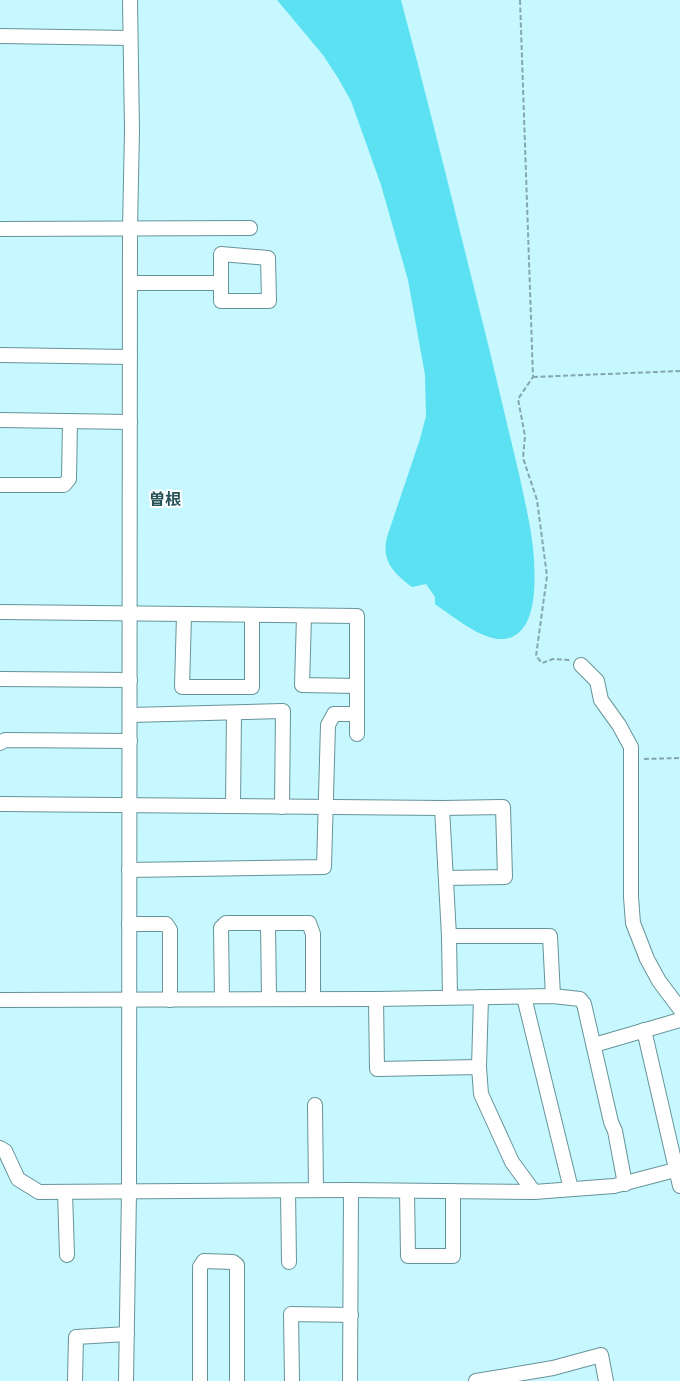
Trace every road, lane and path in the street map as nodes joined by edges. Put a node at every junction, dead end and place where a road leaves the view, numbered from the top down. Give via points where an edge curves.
1 (130, 0) edge
2 (520, 0) edge
3 (0, 36) edge
4 (130, 38) junction
5 (250, 228) dead end
6 (0, 229) edge
7 (130, 229) junction
8 (130, 283) junction
9 (221, 283) junction
10 (0, 355) edge
11 (130, 357) junction
12 (680, 371) edge
13 (533, 377) junction
14 (0, 420) edge
15 (70, 421) junction
16 (130, 422) junction
17 (0, 485) edge
18 (0, 612) edge
19 (130, 614) junction
20 (184, 615) junction
21 (252, 615) junction
22 (304, 616) junction
23 (581, 664) joint
24 (0, 679) edge
25 (130, 680) junction
26 (357, 686) junction
27 (234, 713) junction
28 (357, 714) junction
29 (130, 715) junction
30 (357, 734) dead end
31 (130, 741) junction
32 (0, 743) edge
33 (680, 758) edge
34 (631, 759) junction
35 (0, 804) edge
36 (129, 804) junction
37 (233, 806) junction
38 (282, 807) junction
39 (326, 808) junction
40 (442, 808) junction
41 (129, 870) junction
42 (446, 878) junction
43 (268, 923) junction
44 (129, 924) junction
45 (449, 936) junction
46 (524, 996) junction
47 (553, 996) junction
48 (450, 997) junction
49 (480, 997) junction
50 (222, 999) junction
51 (270, 999) junction
52 (313, 999) junction
53 (376, 999) junction
54 (1, 1000) edge
55 (129, 1000) junction
56 (170, 1000) junction
57 (680, 1009) edge
58 (680, 1020) edge
59 (644, 1030) junction
60 (594, 1045) junction
61 (479, 1066) junction
62 (315, 1105) dead end
63 (0, 1148) edge
64 (675, 1170) junction
65 (625, 1184) junction
66 (680, 1186) edge
67 (571, 1189) junction
68 (316, 1190) junction
69 (351, 1190) junction
70 (288, 1191) junction
71 (407, 1191) junction
72 (453, 1191) junction
73 (66, 1192) junction
74 (129, 1192) junction
75 (534, 1192) junction
76 (67, 1255) dead end
77 (289, 1262) dead end
78 (351, 1316) junction
79 (127, 1334) junction
80 (75, 1381) edge
81 (126, 1381) edge
82 (200, 1381) edge
83 (237, 1381) edge
84 (292, 1381) edge
85 (350, 1381) edge
86 (476, 1381) edge
87 (606, 1381) edge

1 - 4 street
2 - 13 path
3 - 4 street
4 - 7 street
5 - 7 street
6 - 7 street
7 - 8 street
8 - 9 street
8 - 11 street
9 - 9 street via 221,301 269,301 268,258 220,254
10 - 11 street
11 - 16 street
12 - 13 path
13 - 23 path via 518,399 525,436 523,458 537,500 547,576 536,656 542,662 566,659
14 - 15 street
15 - 16 street
15 - 17 street via 69,479 64,485
16 - 19 street
18 - 19 street
19 - 20 street
19 - 25 street
20 - 21 street
20 - 21 street via 182,687 252,687
21 - 22 street
22 - 26 street via 357,616
22 - 26 street via 302,685
23 - 34 street via 597,680 601,700 631,747
24 - 25 street
25 - 29 street
26 - 28 street
27 - 29 street
27 - 37 street
27 - 38 street via 283,711
28 - 30 street
28 - 39 street via 334,714 328,725
29 - 31 street
31 - 32 street via 5,740
31 - 36 street
33 - 34 path
34 - 57 street via 633,924 659,981
35 - 36 street
36 - 37 street
36 - 41 street
37 - 38 street
38 - 39 street
39 - 40 street
39 - 41 street via 324,867
40 - 42 street
40 - 42 street via 503,807 505,877
41 - 44 street
42 - 45 street
43 - 50 street via 226,923 221,928
43 - 51 street
43 - 52 street via 309,923 313,934
44 - 55 street
44 - 56 street via 166,924 170,930
45 - 47 street via 550,936
45 - 48 street
46 - 47 street
46 - 49 street
46 - 67 street
47 - 60 street via 580,999
48 - 49 street
48 - 53 street
49 - 61 street
50 - 51 street
50 - 56 street
51 - 52 street
52 - 53 street
53 - 61 street via 377,1069
54 - 55 street
55 - 56 street
55 - 74 street
58 - 59 street
59 - 60 street
59 - 64 street
60 - 65 street
61 - 75 street via 481,1094 512,1162
62 - 68 street
63 - 73 street via 18,1180 39,1192
64 - 65 street
64 - 66 street
65 - 67 street
67 - 75 street
68 - 69 street
68 - 70 street
69 - 71 street
69 - 78 street
70 - 74 street
70 - 77 street
71 - 72 street
71 - 72 street via 408,1256 453,1256
72 - 75 street
73 - 74 street
73 - 76 street
74 - 79 street
78 - 84 street via 291,1314
78 - 85 street
79 - 80 street via 76,1337
79 - 81 street
82 - 83 street via 200,1267 204,1261 233,1262 238,1266
86 - 87 street via 552,1368 601,1355

